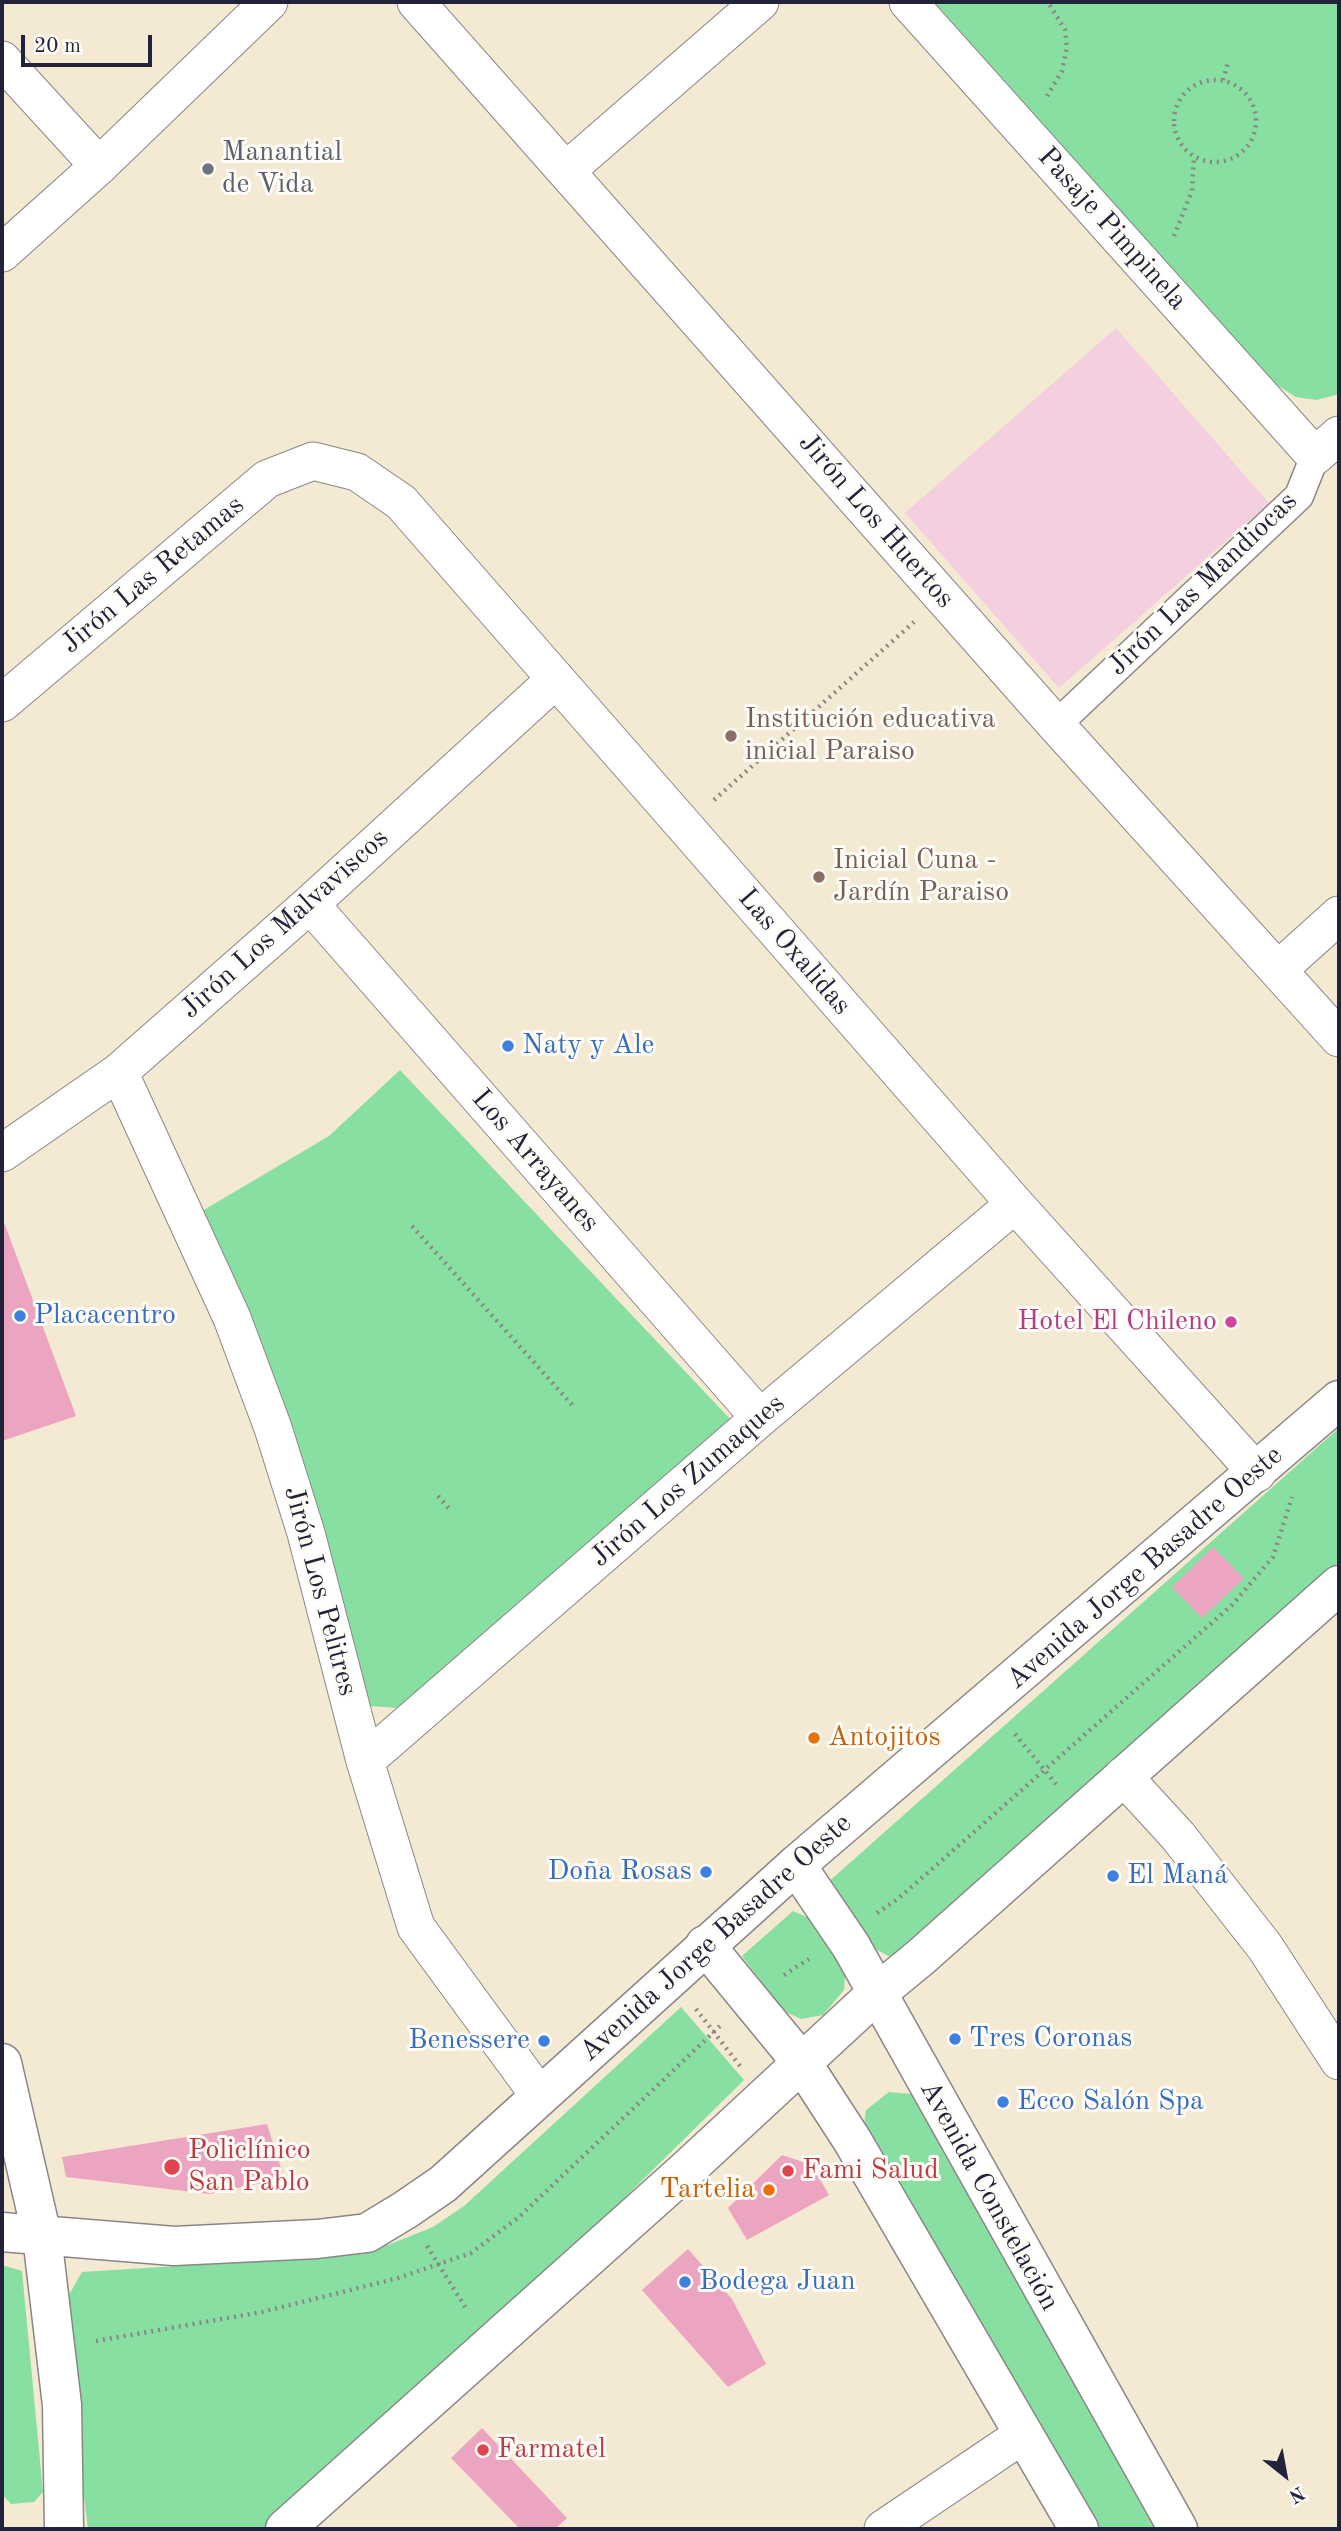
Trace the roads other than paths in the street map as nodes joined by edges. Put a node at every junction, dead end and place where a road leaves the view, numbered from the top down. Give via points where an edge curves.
1 (269, 2) edge
2 (415, 2) edge
3 (760, 2) edge
4 (908, 2) edge
5 (2, 60) edge
6 (99, 166) junction
7 (567, 170) junction
8 (2, 253) edge
9 (1327, 445) edge
10 (313, 461) joint
11 (556, 679) junction
12 (2, 703) edge
13 (1056, 725) junction
14 (310, 904) junction
15 (1339, 915) edge
16 (1279, 969) junction
17 (1339, 1038) edge
18 (118, 1072) junction
19 (2, 1153) edge
20 (1015, 1204) junction
21 (1339, 1401) edge
22 (760, 1418) junction
23 (1257, 1473) junction
24 (1339, 1585) edge
25 (365, 1761) junction
26 (1123, 1776) junction
27 (796, 1865) junction
28 (705, 1945) junction
29 (876, 1994) junction
30 (1339, 2061) edge
31 (2, 2063) edge
32 (802, 2063) junction
33 (539, 2095) junction
34 (2, 2232) edge
35 (42, 2236) junction
36 (1024, 2434) junction
37 (64, 2529) edge
38 (285, 2529) edge
39 (883, 2529) edge
40 (1079, 2529) edge
41 (1178, 2529) edge

1 - 6 street
2 - 7 street, Jirón Los Huertos
3 - 7 street
4 - 9 street, Pasaje Pimpinela
5 - 6 street
6 - 8 street
7 - 13 street, Jirón Los Huertos
9 - 13 street, Jirón Las Mandiocas via 1299,496
10 - 11 street, Las Oxalidas via 357,472 401,502
10 - 12 street, Jirón Las Retamas via 267,479 233,505
11 - 14 street, Jirón Los Malvaviscos
11 - 20 street, Las Oxalidas
13 - 16 street, Jirón Los Huertos
14 - 18 street, Jirón Los Malvaviscos
14 - 22 street, Los Arrayanes
15 - 16 street
16 - 17 street, Jirón Los Huertos
18 - 19 street, Jirón Los Malvaviscos
18 - 25 street, Jirón Los Pelitres via 232,1318 273,1428 306,1533
20 - 22 street, Jirón Los Zumaques
20 - 23 street, Las Oxalidas
21 - 23 main road, Avenida Jorge Basadre Oeste
22 - 25 street, Jirón Los Zumaques
23 - 27 main road, Avenida Jorge Basadre Oeste
24 - 26 main road
25 - 33 street, Jirón Los Pelitres via 416,1927
26 - 29 main road
26 - 30 street via 1178,1836 1265,1947
27 - 28 main road, Avenida Jorge Basadre Oeste
27 - 29 main road, Avenida Constelación via 851,1945
28 - 32 main road
28 - 33 main road, Avenida Jorge Basadre Oeste
29 - 32 main road
29 - 41 main road, Avenida Constelación
31 - 35 main road
32 - 36 main road
32 - 38 main road
33 - 35 main road, Avenida Jorge Basadre Oeste via 443,2184 367,2233 174,2246
34 - 35 main road, Avenida Jorge Basadre Oeste
35 - 37 main road via 62,2405
36 - 39 street
36 - 40 main road

